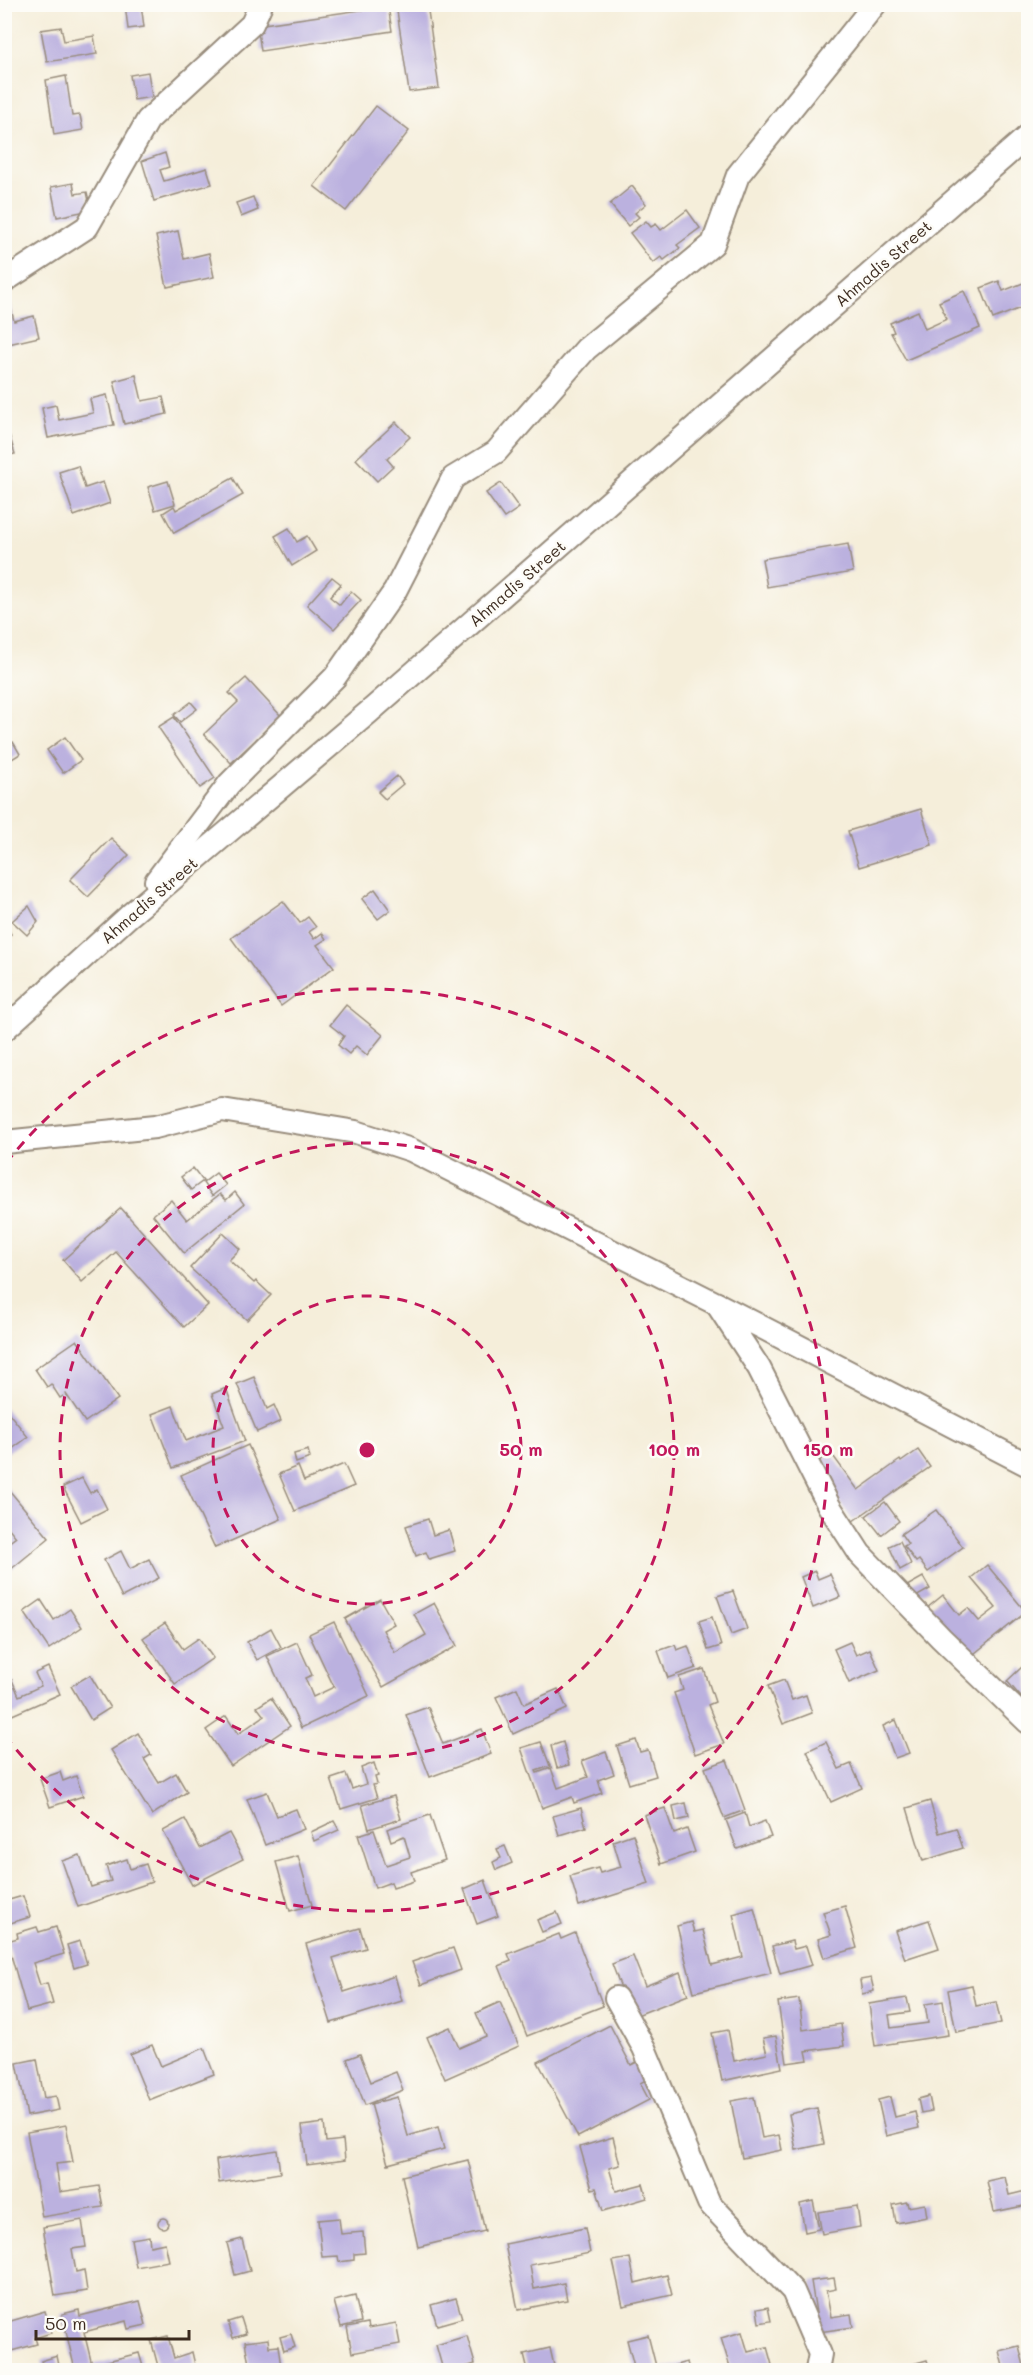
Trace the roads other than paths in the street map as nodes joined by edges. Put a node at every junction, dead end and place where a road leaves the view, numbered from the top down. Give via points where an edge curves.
1 (261, 4) edge
2 (875, 4) edge
3 (1029, 136) edge
4 (4, 281) edge
5 (130, 915) junction
6 (4, 1030) edge
7 (4, 1142) edge
8 (717, 1304) junction
9 (1029, 1465) edge
10 (1029, 1722) edge
11 (616, 1998) dead end
12 (817, 2370) edge

1 - 4 street via 252,24 148,120 87,227
2 - 5 street via 738,175 714,244 586,349 496,452 453,478 395,591 335,677 229,784
3 - 5 street, Ahmadis Street
5 - 6 street, Ahmadis Street
7 - 8 street via 155,1126 222,1110 356,1132 411,1150
8 - 9 street
8 - 10 street via 759,1368 829,1506 860,1554
11 - 12 street via 644,2048 709,2203 793,2291 820,2354

